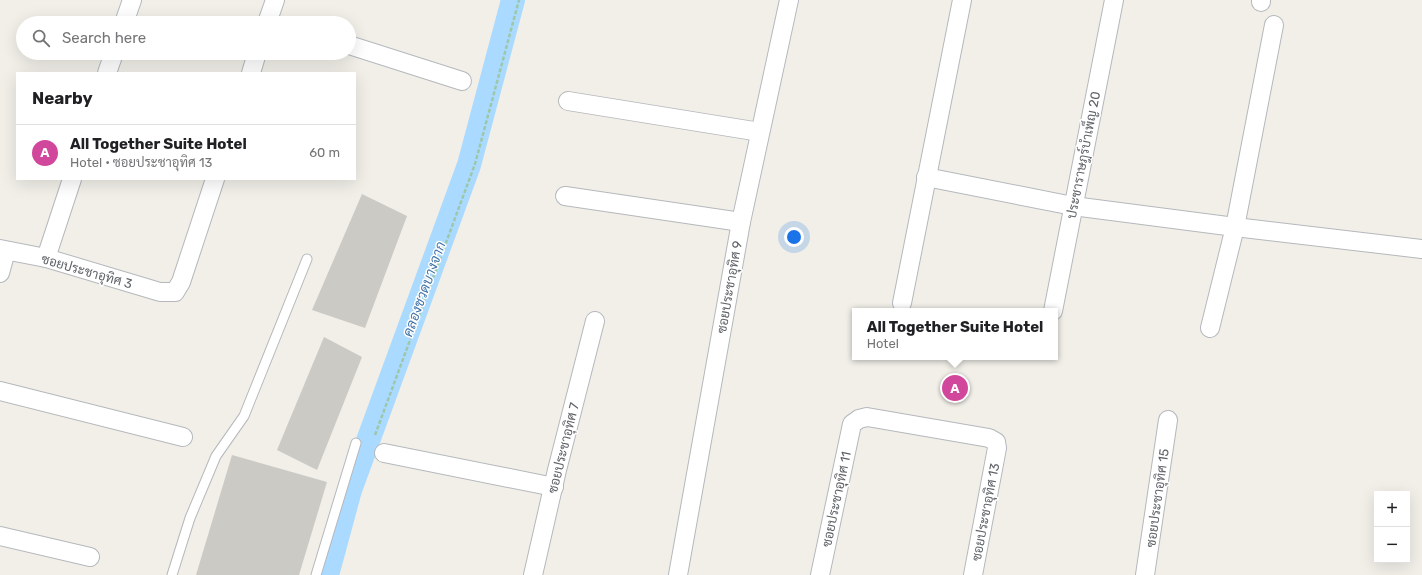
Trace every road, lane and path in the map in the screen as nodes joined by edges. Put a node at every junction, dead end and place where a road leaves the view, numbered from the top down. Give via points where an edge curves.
1 (132, 0) edge
2 (275, 0) edge
3 (518, 0) edge
4 (789, 0) edge
5 (962, 0) edge
6 (1114, 0) edge
7 (126, 16) edge
8 (273, 16) edge
9 (1274, 24) dead end
10 (356, 47) edge
11 (112, 60) edge
12 (255, 60) edge
13 (107, 72) edge
14 (251, 72) edge
15 (462, 81) dead end
16 (568, 101) dead end
17 (760, 132) junction
18 (926, 177) junction
19 (72, 180) edge
20 (215, 180) edge
21 (565, 196) dead end
22 (1073, 206) junction
23 (741, 222) junction
24 (1235, 227) junction
25 (1422, 249) edge
26 (3, 250) edge
27 (46, 258) junction
28 (307, 259) dead end
29 (0, 274) edge
30 (902, 303) dead end
31 (1054, 308) edge
32 (595, 321) dead end
33 (1210, 328) dead end
34 (0, 391) edge
35 (1168, 420) dead end
36 (852, 424) joint
37 (183, 437) dead end
38 (356, 443) dead end
39 (379, 447) joint
40 (554, 487) junction
41 (0, 536) edge
42 (90, 558) dead end
43 (172, 575) edge
44 (316, 575) edge
45 (533, 575) edge
46 (678, 575) edge
47 (820, 575) edge
48 (973, 575) edge
49 (1145, 575) edge

1 - 7 street
2 - 8 street
3 - 39 path via 475,164
4 - 17 street, ซอยประชาอุทิศ 9
5 - 18 street
6 - 22 street, ประชาราษฎร์บำเพ็ญ 20
9 - 24 street
10 - 15 street
11 - 13 street
12 - 14 street
16 - 17 street
17 - 23 street, ซอยประชาอุทิศ 9
18 - 22 street
18 - 30 street
19 - 27 street
20 - 27 street, ซอยประชาอุทิศ 3 via 181,282 174,292 160,292
21 - 23 street
22 - 24 street
22 - 31 street, ประชาราษฎร์บำเพ็ญ 20
23 - 46 street, ซอยประชาอุทิศ 9
24 - 25 street
24 - 33 street
26 - 27 street, ซอยประชาอุทิศ 3
26 - 29 street
28 - 43 lane via 244,416 216,456 190,518
32 - 40 street, ซอยประชาอุทิศ 7
34 - 37 street
35 - 49 street, ซอยประชาอุทิศ 15
36 - 47 street, ซอยประชาอุทิศ 11
36 - 48 street, ซอยประชาอุทิศ 13 via 867,417 989,438 996,442 997,448
38 - 44 lane
39 - 40 street
40 - 45 street, ซอยประชาอุทิศ 7
41 - 42 street

